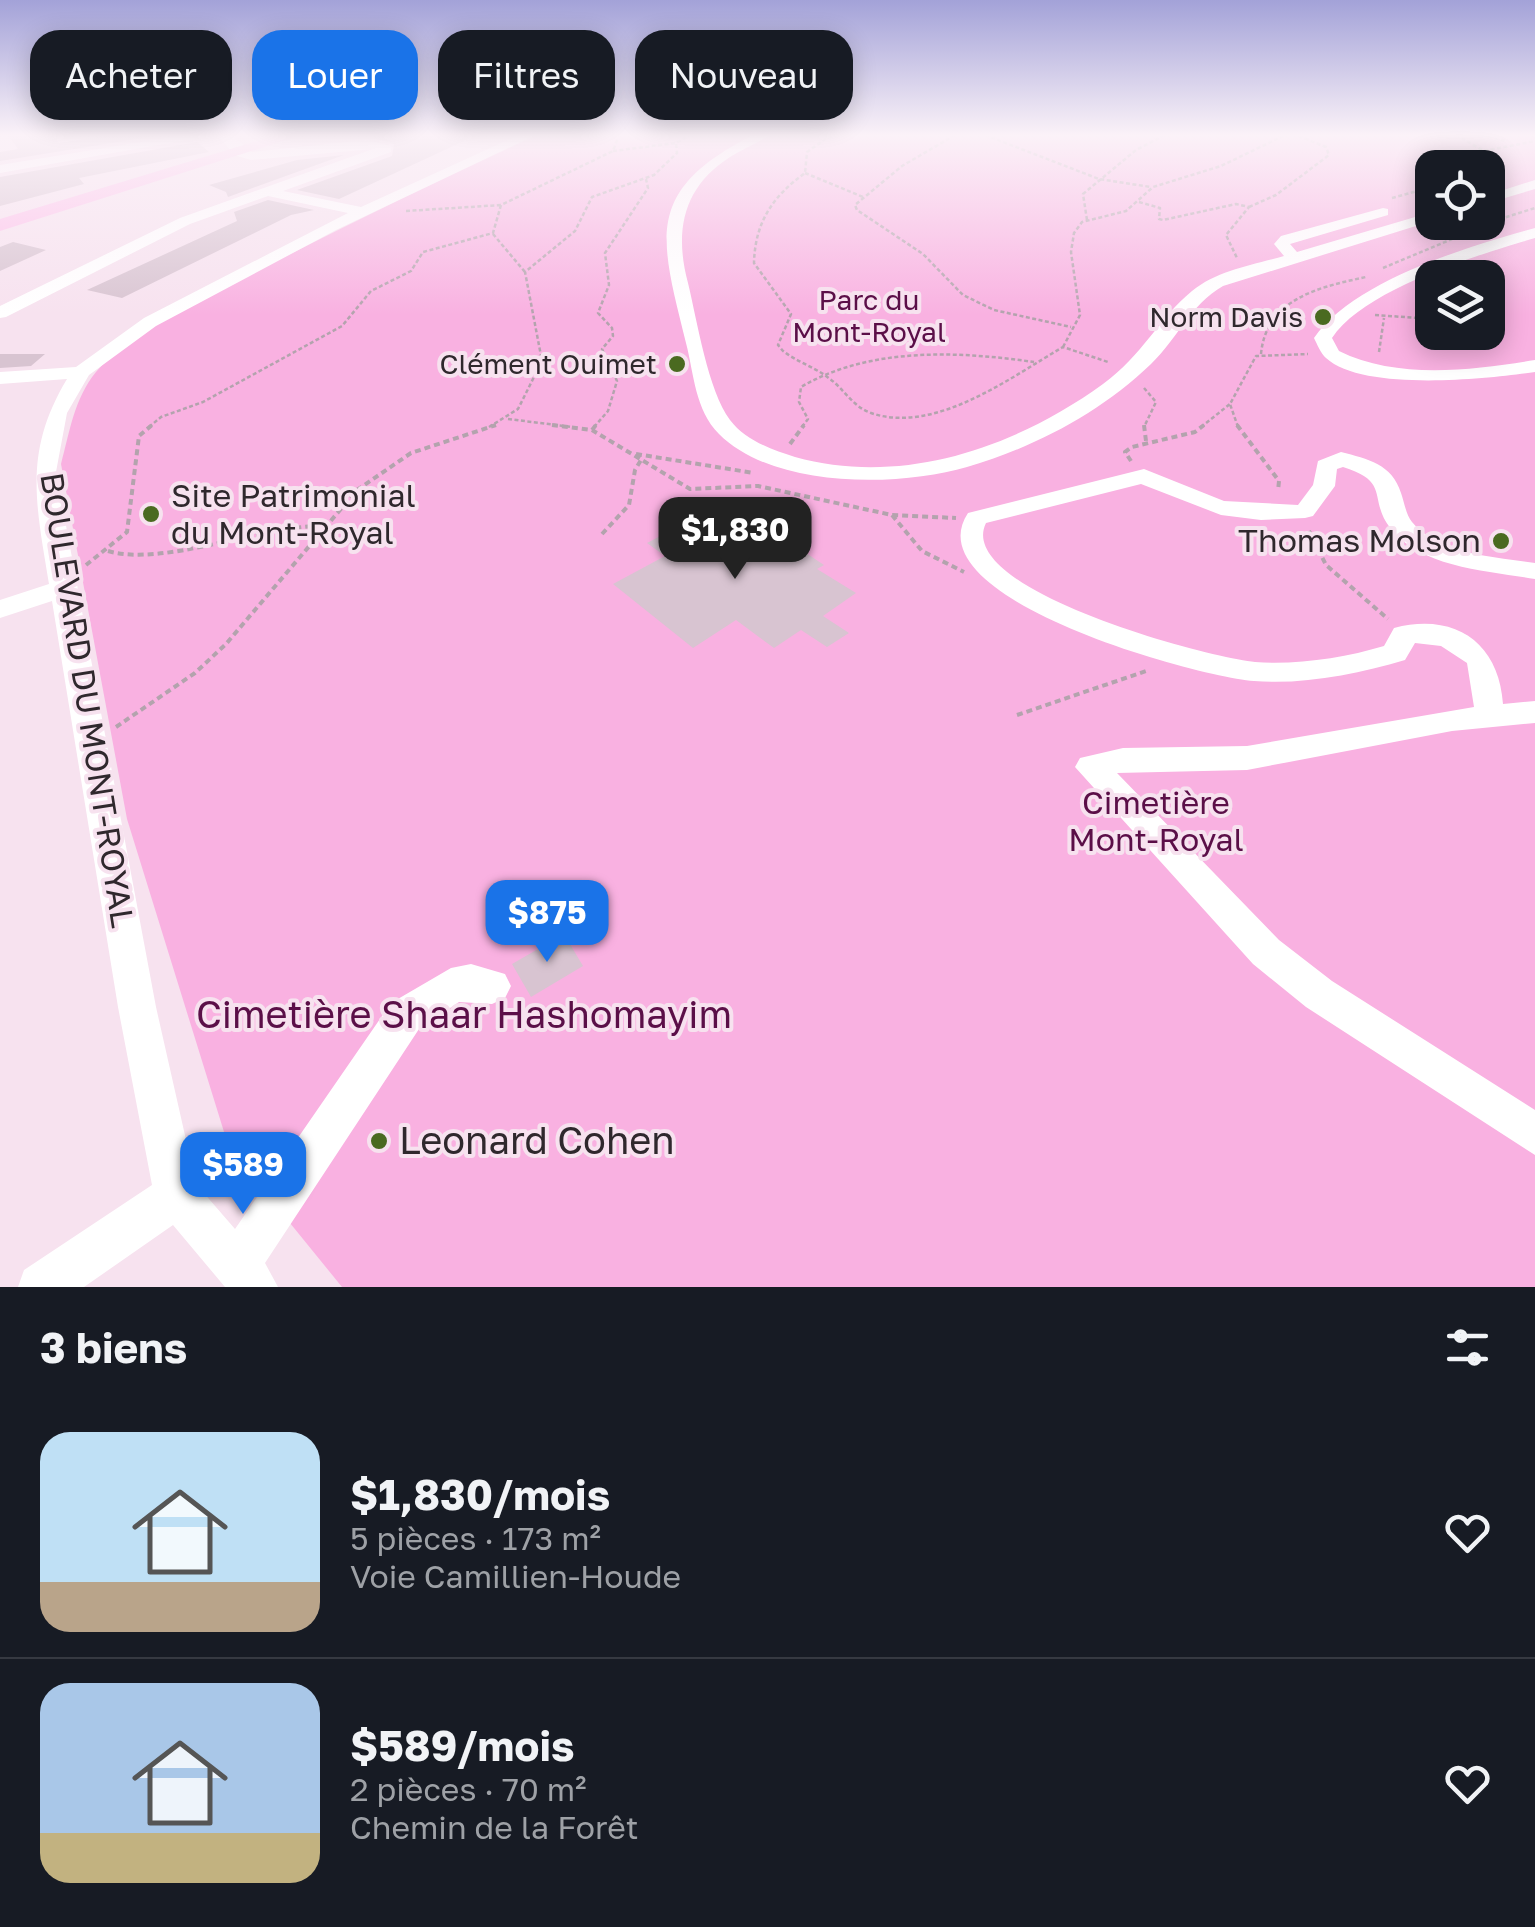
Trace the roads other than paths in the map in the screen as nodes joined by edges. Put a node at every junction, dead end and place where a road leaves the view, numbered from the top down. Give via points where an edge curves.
1 (98, 195) edge
2 (253, 195) edge
3 (282, 195) edge
4 (399, 195) edge
5 (690, 195) edge
6 (1396, 208) dead end
7 (362, 212) junction
8 (1415, 219) edge
9 (1415, 219) edge
10 (0, 225) edge
11 (1535, 233) edge
12 (1290, 253) junction
13 (0, 313) edge
14 (1535, 366) edge
15 (82, 372) junction
16 (0, 378) edge
17 (790, 457) junction
18 (1535, 572) edge
19 (72, 578) junction
20 (0, 610) edge
21 (1535, 712) edge
22 (1488, 715) junction
23 (492, 986) dead end
24 (1535, 1134) edge
25 (176, 1195) junction
26 (245, 1276) edge
27 (41, 1287) edge

1 - 10 main road
2 - 13 street via 146,238
3 - 7 street
4 - 7 street, BOULEVARD DU MONT-ROYAL
5 - 17 street via 677,241 730,414
6 - 12 street via 1286,239 1282,244
7 - 15 street, BOULEVARD DU MONT-ROYAL via 150,322
8 - 17 street via 1220,280 1200,292 1156,348 1117,382 994,450 896,474 835,472
9 - 12 street
11 - 14 street via 1459,255 1328,325 1323,338 1327,351 1344,364 1382,372
12 - 17 street via 1202,284 1121,370 967,449 884,465
15 - 16 street
15 - 19 street, BOULEVARD DU MONT-ROYAL via 58,413 45,472
18 - 22 street via 1464,559 1422,541 1393,514 1381,475 1352,460 1331,461 1316,501 1304,511 1254,515 1216,508 1144,476 976,518 970,530 972,545 1002,582 1034,602 1236,670 1366,663 1395,653 1404,635 1424,633 1464,645 1483,666
19 - 20 street
19 - 25 street, BOULEVARD DU MONT-ROYAL
21 - 22 street
22 - 24 street via 1247,758 1091,766 1266,952 1319,994
23 - 26 street via 451,986 405,1016 289,1193
25 - 26 street
25 - 27 street

